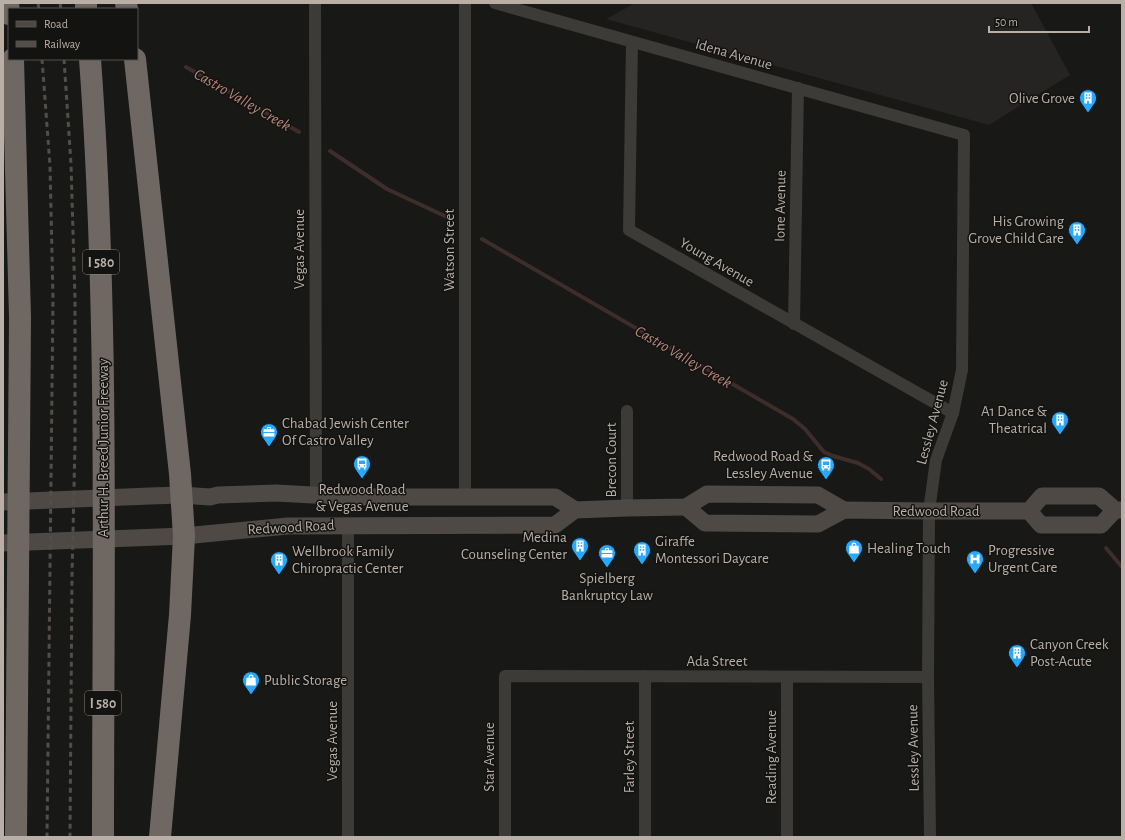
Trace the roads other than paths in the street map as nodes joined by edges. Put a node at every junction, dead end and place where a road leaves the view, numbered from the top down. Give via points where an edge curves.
1 (315, 3) edge
2 (465, 3) edge
3 (495, 3) edge
4 (632, 42) junction
5 (13, 60) edge
6 (90, 60) edge
7 (135, 60) edge
8 (798, 88) junction
9 (964, 135) joint
10 (794, 324) junction
11 (627, 411) dead end
12 (953, 413) junction
13 (181, 495) junction
14 (316, 495) junction
15 (465, 497) junction
16 (3, 502) edge
17 (686, 507) junction
18 (627, 508) junction
19 (575, 510) junction
20 (844, 510) junction
21 (1029, 510) junction
22 (1119, 510) edge
23 (929, 511) junction
24 (348, 525) junction
25 (184, 536) junction
26 (3, 543) edge
27 (504, 676) joint
28 (645, 676) junction
29 (787, 677) junction
30 (928, 677) junction
31 (16, 837) edge
32 (103, 837) edge
33 (160, 837) edge
34 (348, 837) edge
35 (505, 837) edge
36 (645, 837) edge
37 (787, 837) edge
38 (930, 837) edge

1 - 14 street, Vegas Avenue
2 - 15 street, Watson Street
3 - 4 street, Idena Avenue
4 - 8 street, Idena Avenue
4 - 10 street, Young Avenue via 629,230
5 - 31 highway via 20,302
6 - 32 highway, Arthur H. Breed Junior Freeway / I 580 via 100,224 102,328
7 - 13 highway
8 - 9 street, Idena Avenue
8 - 10 street, Ione Avenue
9 - 12 street, Lessley Avenue via 962,370
10 - 12 street, Young Avenue
11 - 18 street, Brecon Court
12 - 23 street, Lessley Avenue via 936,460
13 - 14 main road, Redwood Road
13 - 16 main road, Redwood Road
13 - 25 highway
14 - 15 main road, Redwood Road
15 - 19 main road, Redwood Road via 555,497
17 - 18 main road
17 - 20 main road, Redwood Road via 707,494 818,495
17 - 20 main road, Redwood Road via 705,523 818,524
18 - 19 main road
19 - 24 main road, Redwood Road via 555,525
20 - 23 main road, Redwood Road
21 - 22 main road via 1042,496 1099,496
21 - 22 main road via 1041,525 1101,525
21 - 23 main road, Redwood Road
23 - 30 street, Lessley Avenue
24 - 25 main road, Redwood Road via 283,526
24 - 34 street, Vegas Avenue
25 - 26 main road, Redwood Road
25 - 33 highway
27 - 28 street, Ada Street
27 - 35 street, Star Avenue
28 - 29 street, Ada Street
28 - 36 street, Farley Street
29 - 30 street, Ada Street
29 - 37 street, Reading Avenue
30 - 38 street, Lessley Avenue

